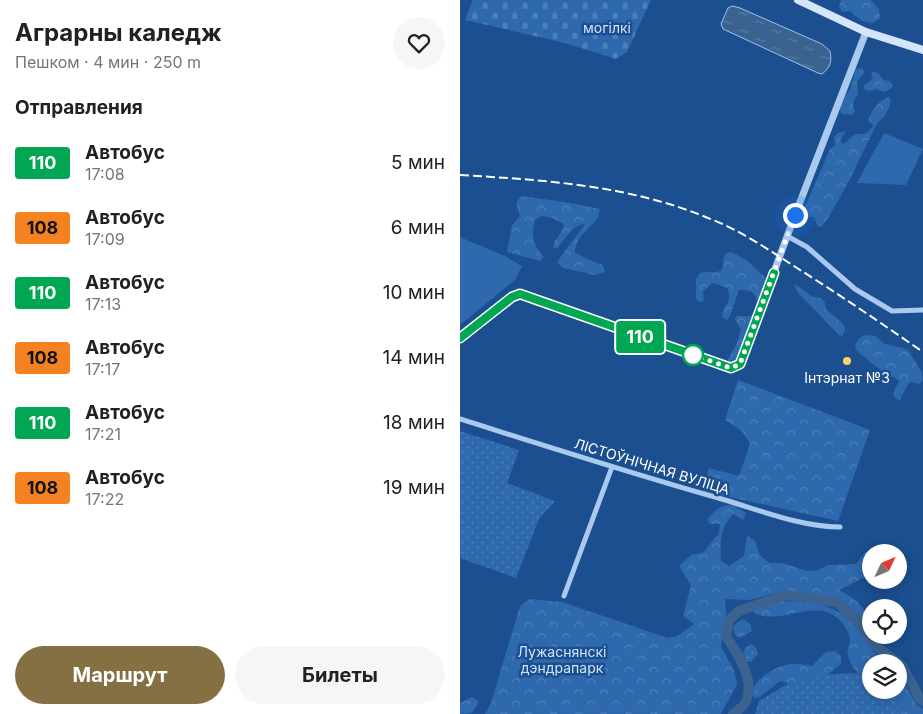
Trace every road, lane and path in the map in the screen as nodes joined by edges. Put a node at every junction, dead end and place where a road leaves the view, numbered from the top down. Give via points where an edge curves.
1 (798, 0) edge
2 (866, 32) junction
3 (923, 50) edge
4 (788, 236) junction
5 (923, 310) edge
6 (460, 338) edge
7 (460, 419) edge
8 (612, 467) junction
9 (840, 526) dead end
10 (564, 596) dead end

1 - 2 main road
2 - 3 main road
2 - 4 street
4 - 5 street via 807,247 855,289 892,311
4 - 6 street via 740,364 731,368 520,294
7 - 8 street, ЛІСТОЎНІЧНАЯ ВУЛІЦА
8 - 9 street, ЛІСТОЎНІЧНАЯ ВУЛІЦА via 803,522
8 - 10 street

